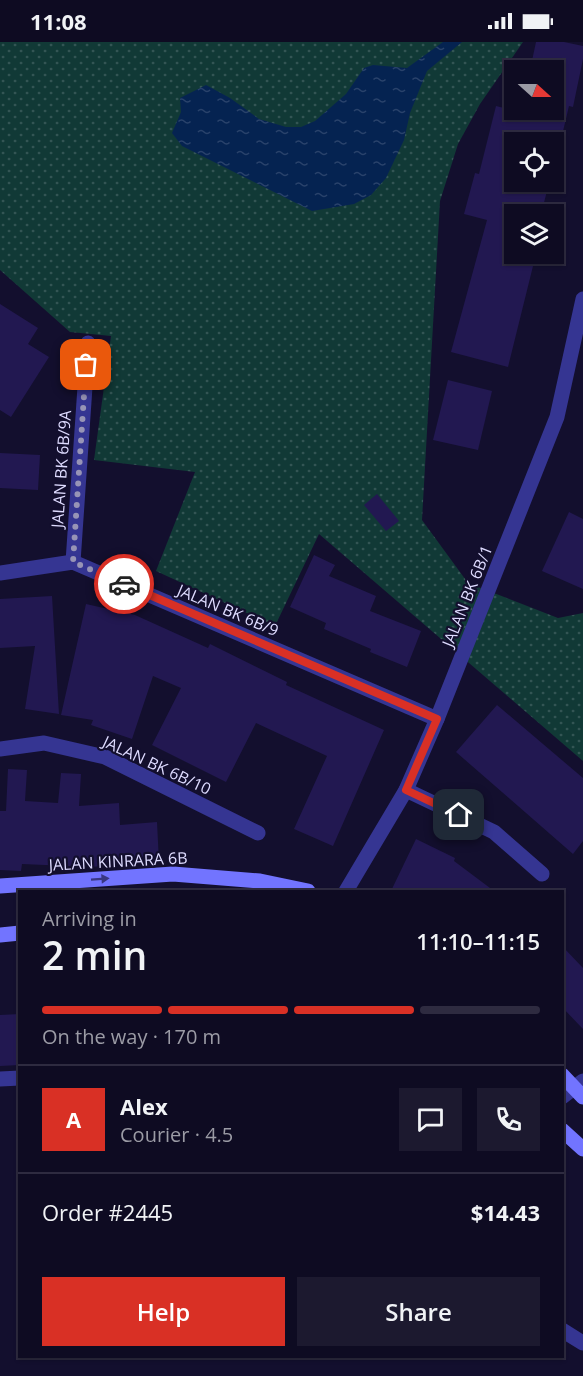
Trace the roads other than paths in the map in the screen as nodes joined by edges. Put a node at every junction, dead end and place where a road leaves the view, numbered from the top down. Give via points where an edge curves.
1 (583, 299) edge
2 (88, 343) dead end
3 (73, 562) junction
4 (0, 573) edge
5 (437, 719) junction
6 (0, 749) edge
7 (406, 790) junction
8 (258, 833) dead end
9 (542, 874) dead end
10 (0, 886) edge
11 (303, 890) edge
12 (347, 890) edge
13 (18, 933) edge
14 (0, 935) edge
15 (564, 1077) edge
16 (18, 1078) edge
17 (0, 1079) edge
18 (576, 1091) edge
19 (564, 1132) edge
20 (583, 1149) edge
21 (564, 1331) edge
22 (583, 1343) edge

1 - 5 street, JALAN BK 6B/1 via 557,417
2 - 3 street, JALAN BK 6B/9A
3 - 4 street
3 - 5 street, JALAN BK 6B/9
5 - 7 street, JALAN BK 6B/1
6 - 8 street, JALAN BK 6B/10 via 44,743 105,757
7 - 9 street via 494,832
7 - 12 street, JALAN BK 6B/1
10 -> 11 street, JALAN KINRARA 6B via 173,874 260,881
13 - 14 street
15 - 18 street
16 - 17 street
19 - 20 street
21 - 22 street

